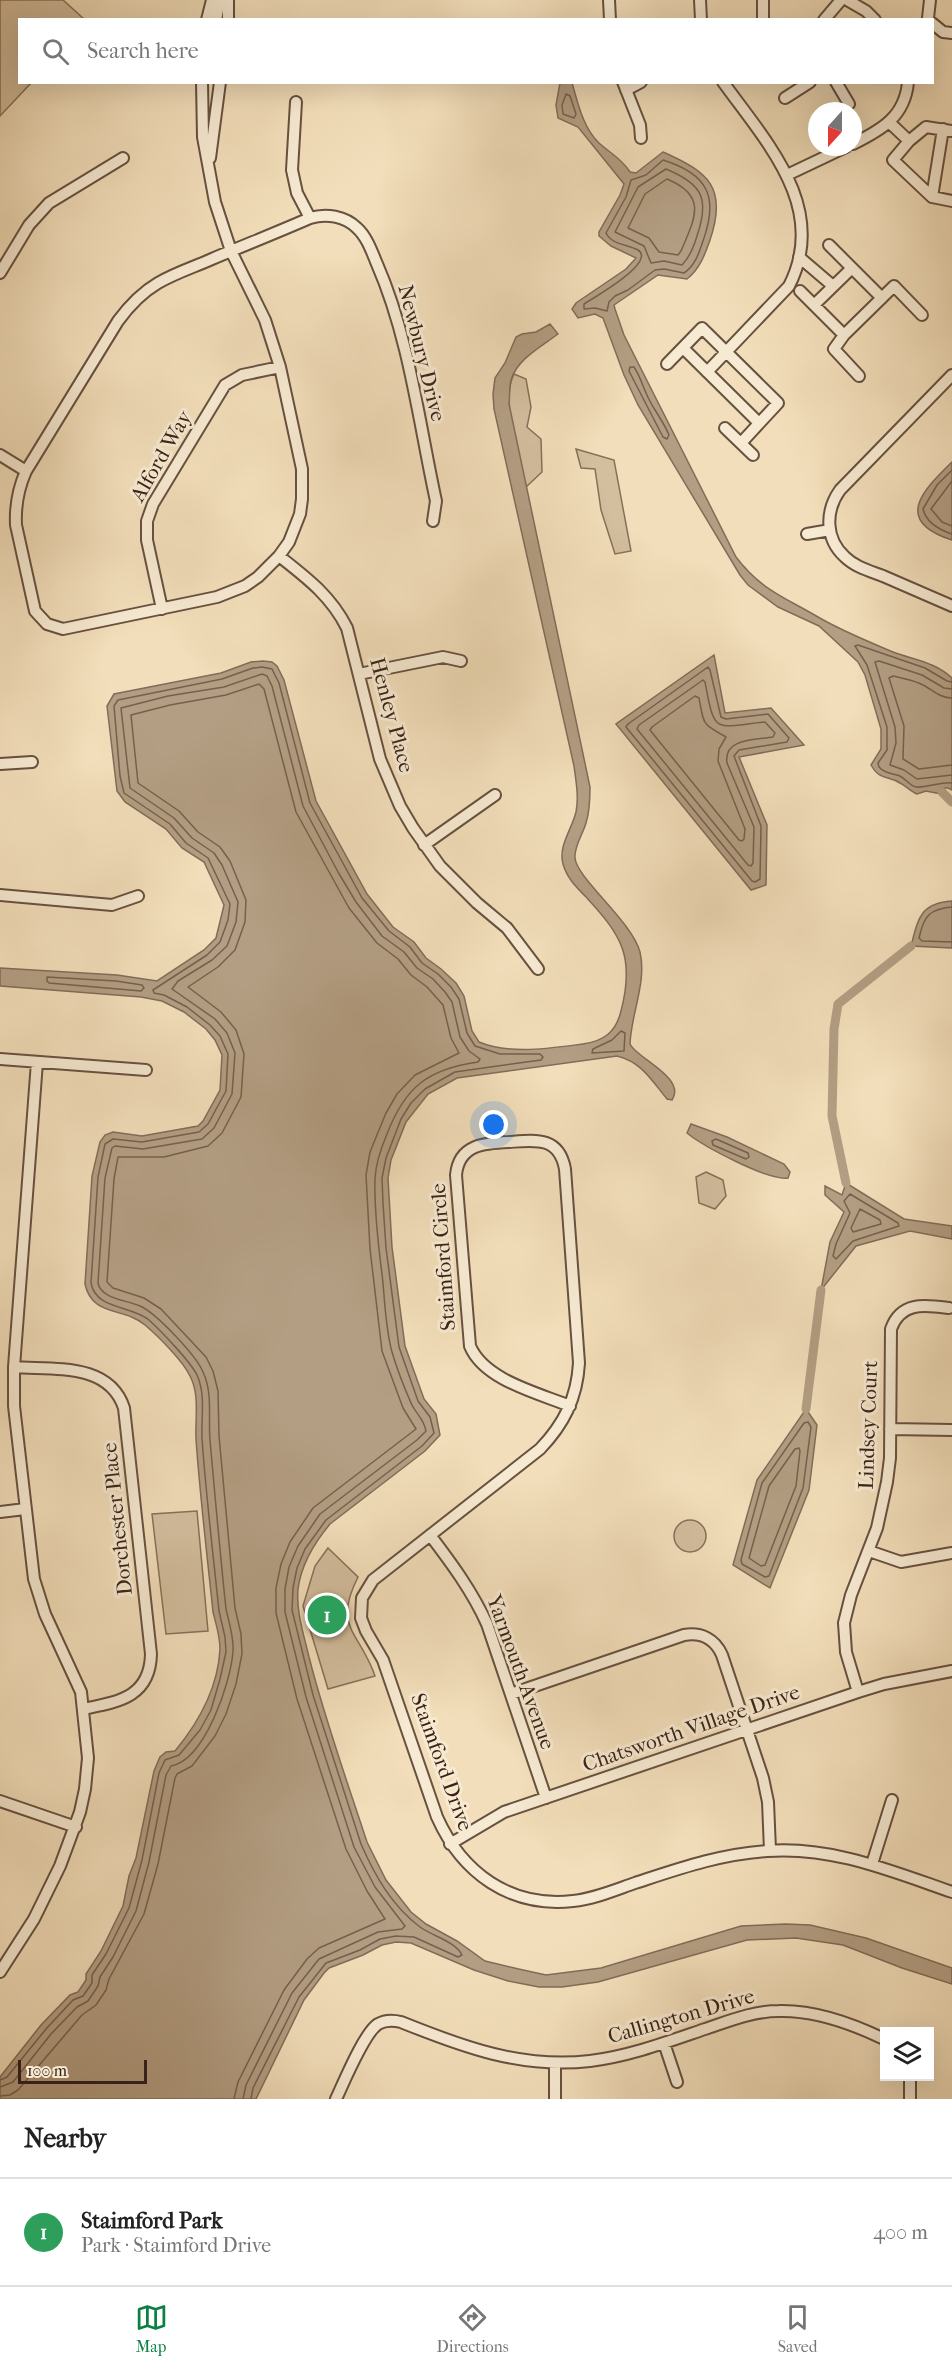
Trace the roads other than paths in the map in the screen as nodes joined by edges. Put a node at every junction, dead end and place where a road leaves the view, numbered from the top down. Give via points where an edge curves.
1 (212, 0) edge
2 (220, 0) edge
3 (228, 0) edge
4 (609, 0) edge
5 (700, 0) edge
6 (763, 0) edge
7 (841, 0) edge
8 (847, 0) edge
9 (930, 0) edge
10 (208, 18) edge
11 (216, 18) edge
12 (228, 18) edge
13 (610, 18) edge
14 (701, 18) edge
15 (763, 18) edge
16 (826, 18) edge
17 (873, 18) edge
18 (929, 18) edge
19 (934, 24) edge
20 (952, 33) edge
21 (204, 84) edge
22 (220, 84) edge
23 (724, 84) edge
24 (803, 84) edge
25 (837, 84) edge
26 (908, 84) edge
27 (625, 86) edge
28 (785, 98) dead end
29 (296, 102) dead end
30 (848, 102) edge
31 (890, 123) junction
32 (948, 130) edge
33 (641, 138) dead end
34 (862, 140) edge
35 (909, 141) junction
36 (827, 156) edge
37 (123, 158) dead end
38 (209, 165) junction
39 (787, 175) junction
40 (932, 197) junction
41 (952, 201) edge
42 (310, 218) junction
43 (829, 245) dead end
44 (231, 251) junction
45 (799, 257) junction
46 (852, 268) junction
47 (0, 273) edge
48 (833, 286) junction
49 (800, 291) dead end
50 (882, 298) junction
51 (814, 305) junction
52 (922, 315) dead end
53 (844, 334) junction
54 (683, 348) junction
55 (727, 352) junction
56 (668, 364) dead end
57 (280, 367) junction
58 (707, 372) junction
59 (952, 375) edge
60 (859, 376) dead end
61 (759, 423) junction
62 (725, 428) dead end
63 (741, 443) junction
64 (0, 455) edge
65 (753, 455) dead end
66 (27, 471) junction
67 (433, 521) dead end
68 (830, 530) junction
69 (807, 534) dead end
70 (279, 556) junction
71 (952, 606) edge
72 (162, 609) junction
73 (461, 661) dead end
74 (359, 674) junction
75 (32, 762) dead end
76 (0, 764) edge
77 (495, 795) dead end
78 (424, 845) junction
79 (0, 895) edge
80 (138, 896) dead end
81 (538, 969) dead end
82 (0, 1059) edge
83 (37, 1062) junction
84 (146, 1070) dead end
85 (949, 1308) dead end
86 (14, 1367) junction
87 (570, 1406) junction
88 (890, 1429) junction
89 (952, 1430) edge
90 (25, 1509) junction
91 (0, 1512) edge
92 (430, 1535) junction
93 (869, 1551) junction
94 (952, 1553) edge
95 (952, 1671) edge
96 (858, 1692) junction
97 (511, 1694) junction
98 (83, 1709) junction
99 (747, 1729) junction
100 (546, 1798) junction
101 (892, 1800) dead end
102 (0, 1801) edge
103 (76, 1827) junction
104 (450, 1844) junction
105 (770, 1850) junction
106 (872, 1864) junction
107 (952, 1892) edge
108 (0, 1972) edge
109 (880, 2037) edge
110 (664, 2043) junction
111 (555, 2063) junction
112 (910, 2081) edge
113 (677, 2082) dead end
114 (336, 2099) edge
115 (555, 2099) edge
116 (910, 2099) edge

1 - 10 street
2 - 11 street
3 - 12 street
4 - 13 street
5 - 14 street
6 - 15 street
7 - 16 street
8 - 17 street
9 - 18 street
19 - 20 street via 943,32
21 - 38 street, Newbury Drive via 203,137
22 - 38 street
23 - 39 street
24 - 28 street
25 - 30 street
26 - 31 street via 902,106
27 - 33 street
29 - 42 street via 292,170 297,193
31 - 34 street
31 - 35 street
32 - 35 street via 926,127
32 - 40 street
35 - 40 street via 893,160
36 - 39 street
37 - 47 street via 49,203 29,225
38 - 44 street, Newbury Drive
39 - 45 street via 801,214
40 - 41 street
42 - 44 street, Newbury Drive
42 - 67 street, Newbury Drive via 338,217 356,226 383,276 400,330 436,501
43 - 46 street
44 - 57 street, Newbury Drive via 265,320
44 - 66 street, Newbury Drive via 157,284 129,307
45 - 48 street
45 - 55 street via 789,286
46 - 48 street
46 - 50 street
48 - 51 street
49 - 51 street
50 - 52 street via 894,286
50 - 53 street
51 - 53 street
53 - 60 street via 834,349
54 - 55 street via 702,328
54 - 56 street
54 - 58 street
55 - 58 street
55 - 61 street via 778,403
57 - 70 street, Newbury Drive via 303,484 295,529
57 - 72 street, Alford Way via 242,375 225,386 150,509 146,534
58 - 61 street
59 - 68 street via 840,490 831,506
61 - 63 street
62 - 63 street
63 - 65 street
64 - 66 street
66 - 72 street, Newbury Drive via 17,499 16,525 33,605 42,621 63,629
68 - 69 street
68 - 71 street via 835,545 852,563
70 - 72 street, Newbury Drive via 258,578 231,592
70 - 74 street, Henley Place via 321,590 340,614
73 - 74 street via 443,657
74 - 78 street, Henley Place via 383,767 400,806
75 - 76 street
77 - 78 street
78 - 81 street, Henley Place via 458,885 507,928
79 - 80 street via 112,905
82 - 83 street
83 - 84 street
83 - 86 street
85 - 88 street, Lindsey Court via 915,1305 899,1314 893,1324
86 - 90 street via 14,1406
86 - 98 street, Dorchester Place via 96,1376 112,1387 124,1408 151,1660 143,1683 130,1696
87 - 87 street, Staimford Circle via 494,1374 481,1364 470,1346 456,1175 461,1158 479,1144 540,1140 562,1157 579,1355 578,1378
87 - 92 street, Staimford Drive via 560,1426 540,1449
88 - 89 street
88 - 93 street, Lindsey Court via 883,1506
90 - 91 street
90 - 98 street via 34,1579 45,1614 77,1681
92 - 97 street, Yarmouth Avenue via 478,1603
92 - 104 street, Staimford Drive via 373,1580 362,1598 361,1612 366,1631 383,1660
93 - 94 street via 901,1562
93 - 96 street, Lindsey Court via 850,1595 844,1623 846,1652
95 - 96 street, Chatsworth Village Drive
96 - 99 street, Chatsworth Village Drive
97 - 99 street via 696,1634 712,1641 720,1650
97 - 100 street, Yarmouth Avenue
98 - 103 street via 87,1773
99 - 100 street, Chatsworth Village Drive
99 - 105 street via 766,1790
100 - 104 street, Chatsworth Village Drive via 493,1817
101 - 106 street
102 - 103 street
103 - 108 street via 49,1892
104 - 105 street, Staimford Drive via 470,1867 494,1885 527,1898 556,1902 586,1899 721,1857
105 - 106 street, Staimford Drive via 824,1853
106 - 107 street, Staimford Drive
109 - 110 street, Callington Drive via 813,2014 781,2011 747,2015
110 - 111 street, Callington Drive via 613,2057
110 - 113 street
111 - 114 street, Callington Drive via 476,2051 401,2022 388,2021 376,2025 368,2035
111 - 115 street
112 - 116 street

